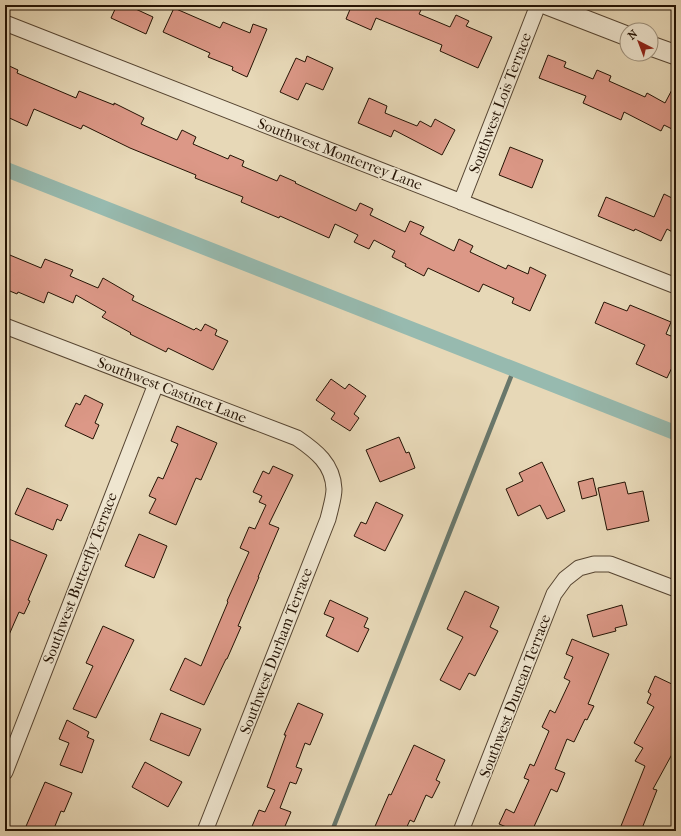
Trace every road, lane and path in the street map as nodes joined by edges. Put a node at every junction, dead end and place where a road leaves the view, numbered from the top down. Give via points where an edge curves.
1 (538, 5) edge
2 (547, 5) edge
3 (5, 23) edge
4 (619, 33) edge
5 (659, 49) edge
6 (676, 55) edge
7 (461, 202) junction
8 (676, 286) edge
9 (5, 326) edge
10 (156, 384) junction
11 (330, 469) joint
12 (676, 589) edge
13 (5, 772) edge
14 (205, 831) edge
15 (462, 831) edge

1 - 7 street, Southwest Lois Terrace
2 - 4 street
3 - 7 street, Southwest Monterrey Lane
5 - 6 street
7 - 8 street, Southwest Monterrey Lane
9 - 10 street, Southwest Castinet Lane
10 - 11 street, Southwest Castinet Lane via 297,438 316,451
10 - 13 street, Southwest Butterfly Terrace
11 - 14 street, Southwest Durham Terrace via 334,489 328,519
12 - 15 street, Southwest Duncan Terrace via 610,564 594,564 579,568 565,579 554,594

